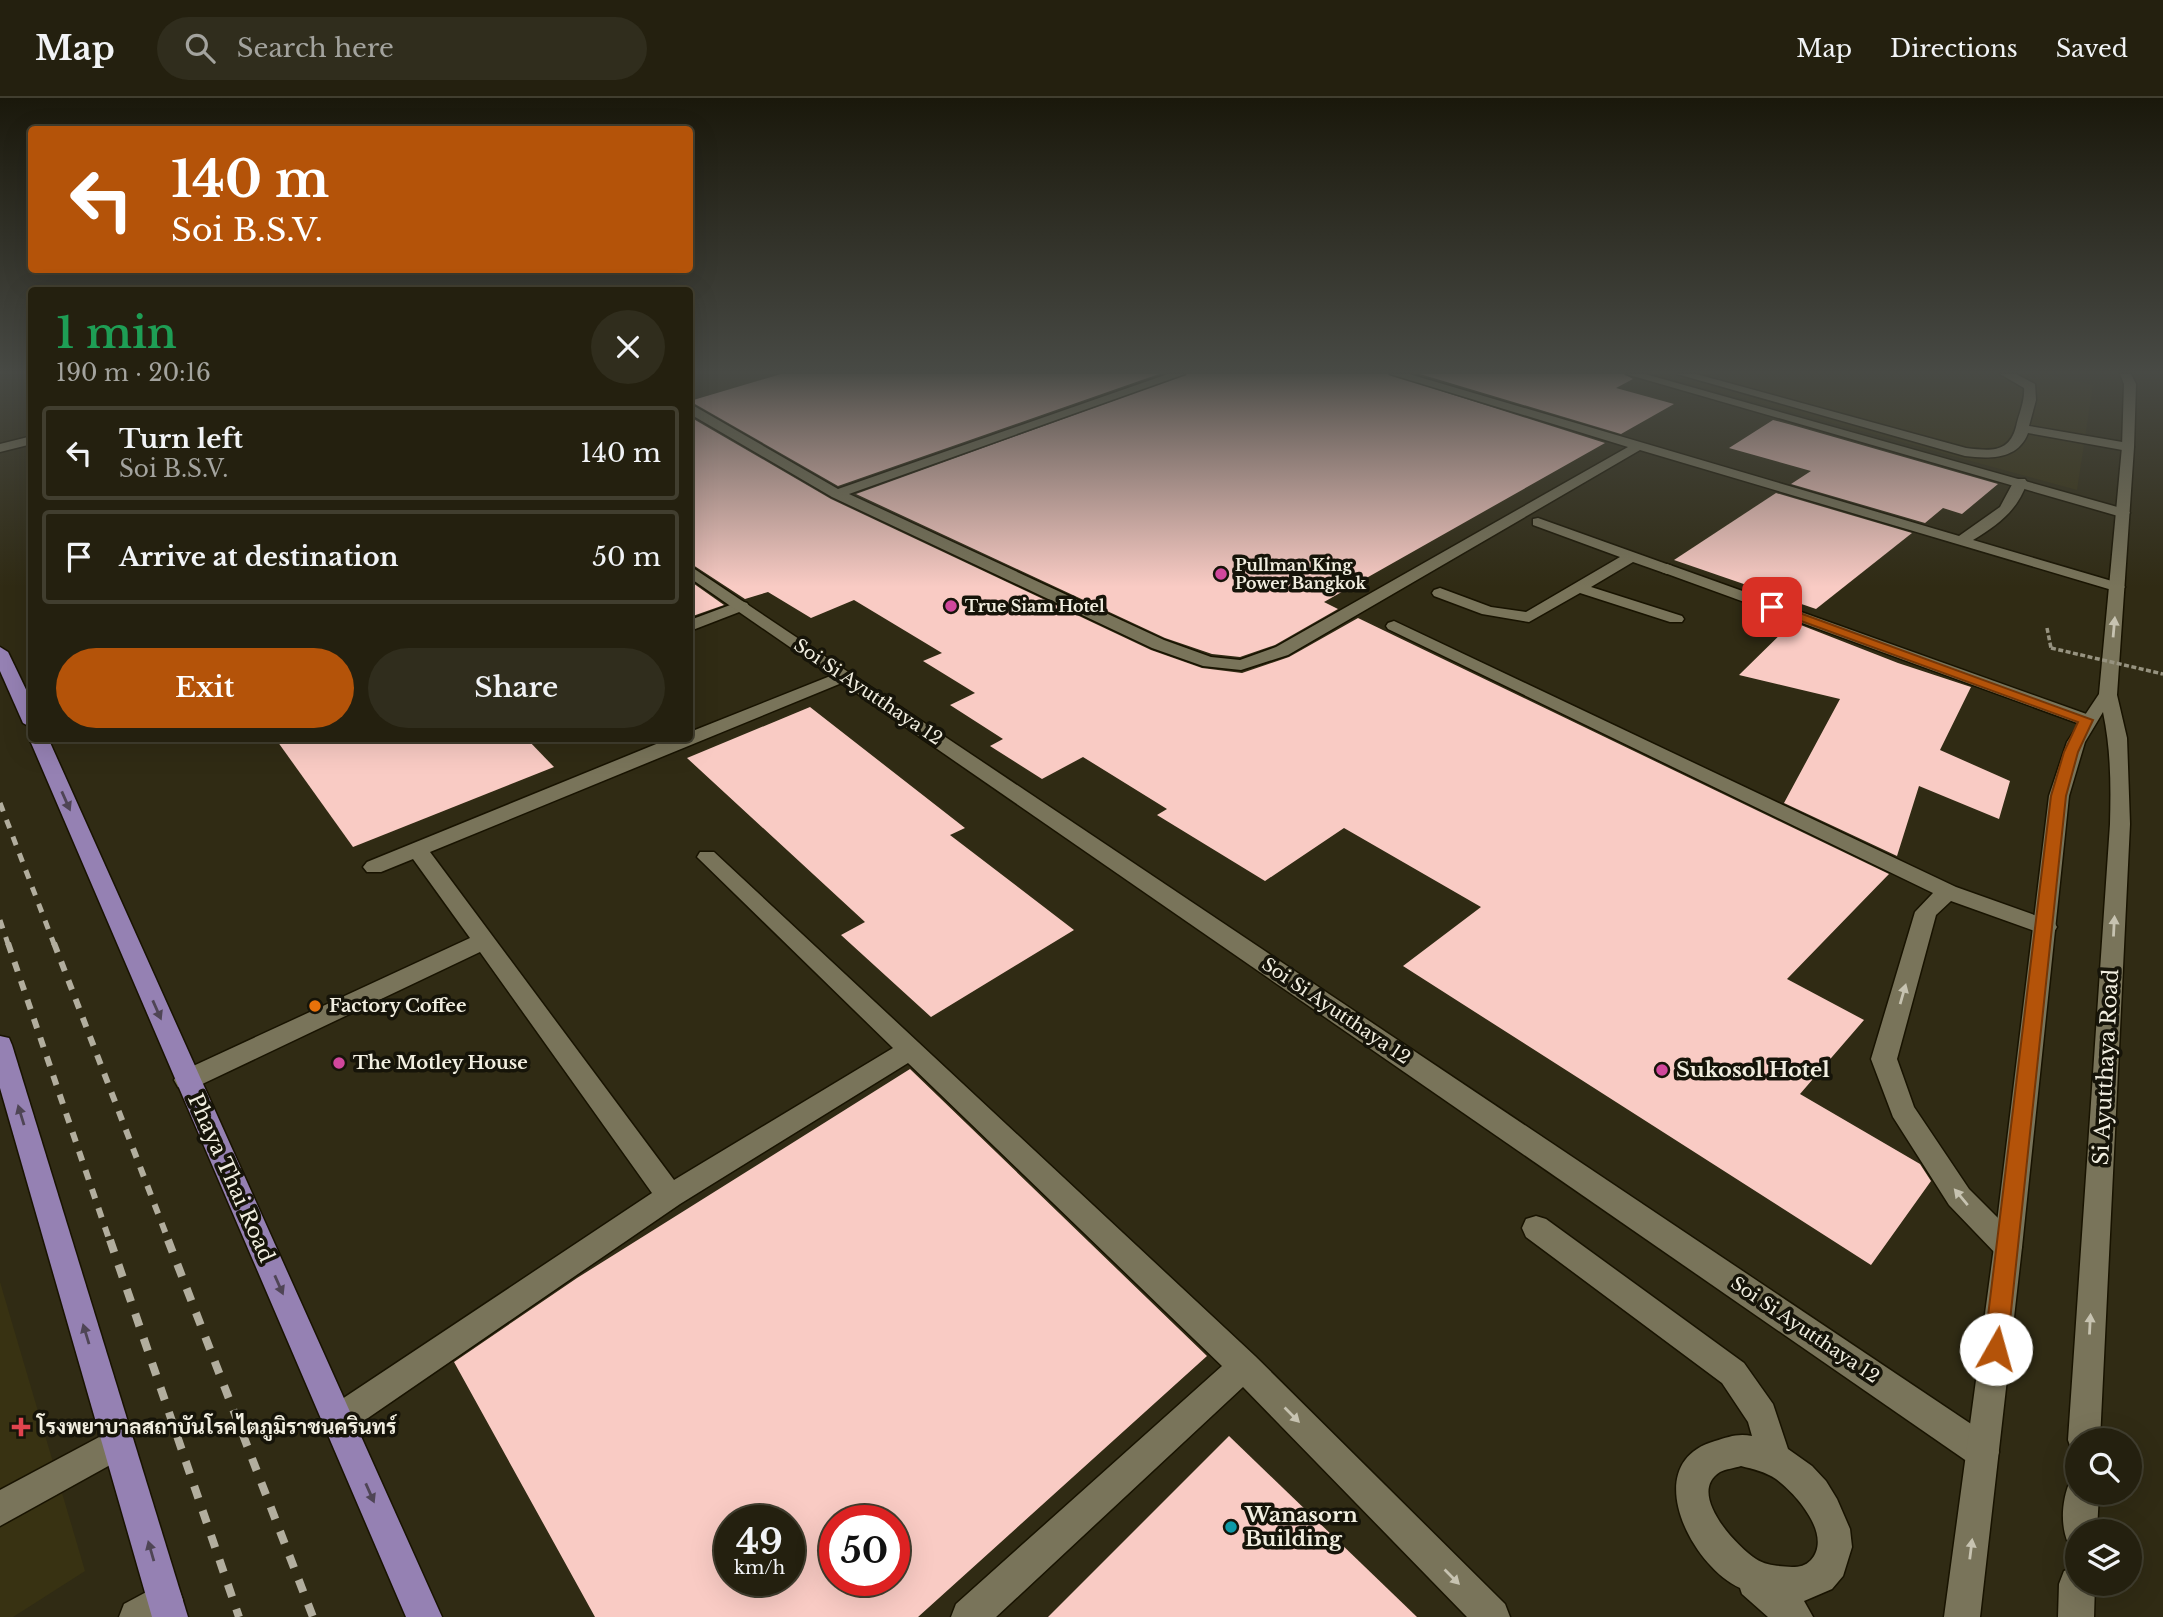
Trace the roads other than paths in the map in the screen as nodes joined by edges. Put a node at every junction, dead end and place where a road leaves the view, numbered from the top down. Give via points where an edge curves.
1 (752, 445) edge
2 (977, 445) edge
3 (1630, 445) edge
4 (1886, 445) edge
5 (1939, 445) edge
6 (2013, 445) edge
7 (2116, 445) edge
8 (1637, 447) junction
9 (2128, 447) joint
10 (2020, 482) junction
11 (837, 494) junction
12 (2123, 513) junction
13 (1538, 522) dead end
14 (1961, 541) junction
15 (1631, 557) junction
16 (693, 573) edge
17 (2117, 587) junction
18 (1579, 588) junction
19 (1440, 593) dead end
20 (741, 606) junction
21 (1676, 619) dead end
22 (693, 625) edge
23 (1394, 626) dead end
24 (0, 652) edge
25 (843, 676) junction
26 (2108, 695) junction
27 (28, 714) edge
28 (2086, 720) junction
29 (693, 736) edge
30 (40, 742) edge
31 (679, 742) edge
32 (416, 848) junction
33 (707, 858) dead end
34 (374, 867) dead end
35 (1948, 892) junction
36 (2046, 927) junction
37 (484, 941) junction
38 (0, 1045) edge
39 (911, 1049) junction
40 (187, 1080) junction
41 (670, 1196) junction
42 (1536, 1228) dead end
43 (2008, 1247) junction
44 (1244, 1366) junction
45 (338, 1419) junction
46 (2084, 1428) edge
47 (118, 1443) junction
48 (1983, 1452) junction
49 (1775, 1461) junction
50 (0, 1508) edge
51 (1745, 1573) junction
52 (2077, 1596) edge
53 (157, 1611) edge
54 (424, 1617) edge
55 (969, 1617) edge
56 (1492, 1617) edge
57 (1795, 1617) edge
58 (1962, 1617) edge
59 (2076, 1617) edge

1 - 11 main road
2 - 11 main road
3 - 8 main road
4 - 10 main road
5 - 6 main road via 1987,454
7 - 9 main road
8 - 11 main road via 1282,651 1241,664 1209,662 1158,644
8 - 14 main road
9 - 12 main road, Si Ayutthaya Road
10 - 12 main road
10 - 14 main road via 2010,508
12 - 17 main road, Si Ayutthaya Road
13 - 15 main road
14 - 17 main road
15 - 18 main road
15 - 28 main road
16 - 20 main road, Soi Si Ayutthaya 12
26 -> 17 main road, Si Ayutthaya Road
18 - 19 main road via 1529,617 1488,611
18 - 21 main road
20 - 22 main road
20 - 25 main road, Soi Si Ayutthaya 12
23 - 35 main road
24 - 27 main road
25 - 29 main road
25 - 48 main road, Soi Si Ayutthaya 12
26 - 28 main road
46 -> 26 main road, Si Ayutthaya Road via 2121,812 2118,738
28 - 36 main road via 2059,796
30 -> 40 main road, Phaya Thai Road
31 - 32 main road
32 - 34 main road
32 - 37 main road
33 - 39 main road
35 - 36 main road
43 -> 35 main road via 1959,1197 1902,1110 1884,1059 1926,912
36 - 43 main road
37 - 40 main road
37 - 41 main road
47 -> 38 main road
39 - 41 main road
39 - 44 main road
40 -> 45 main road, Phaya Thai Road
41 - 45 main road
42 - 49 main road via 1733,1373 1762,1415
43 - 48 main road
44 - 55 main road
44 -> 56 main road
45 -> 54 main road, Phaya Thai Road
47 - 50 main road
53 -> 47 main road
58 -> 48 main road
49 - 51 main road via 1741,1450 1722,1452 1705,1460 1695,1474 1693,1503 1706,1536
49 - 51 main road via 1807,1484 1823,1506 1833,1528 1835,1550 1827,1569 1813,1582 1793,1586 1769,1583
51 - 57 main road
52 - 59 main road

